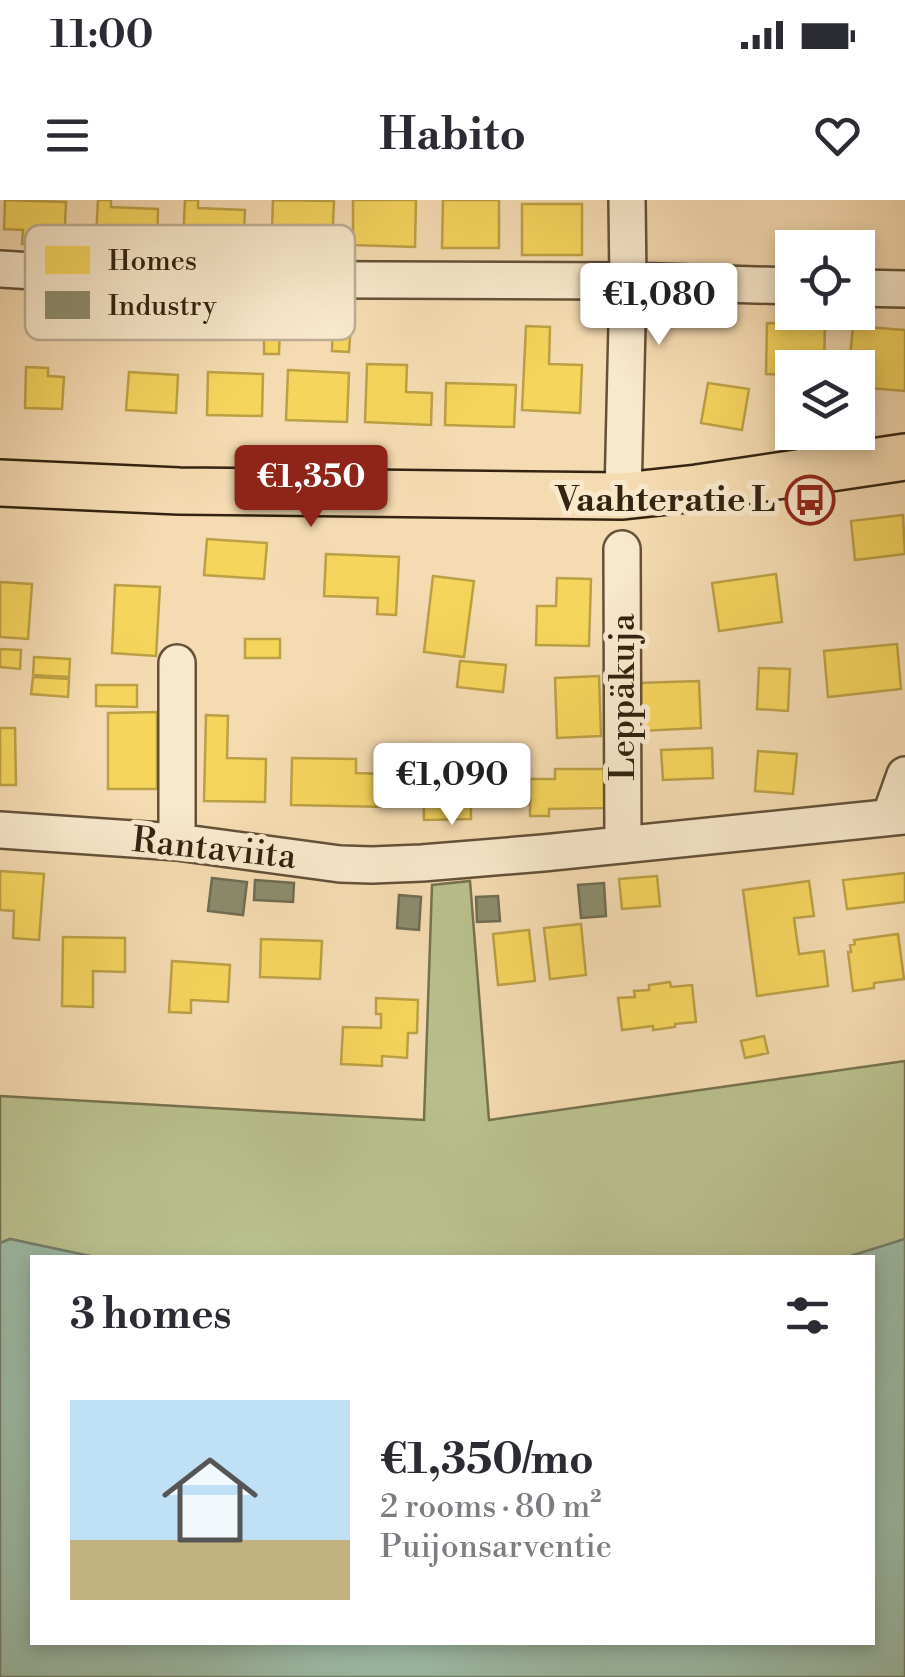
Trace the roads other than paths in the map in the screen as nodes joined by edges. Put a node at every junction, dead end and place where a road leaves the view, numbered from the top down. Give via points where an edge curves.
1 (626, 200) edge
2 (0, 270) edge
3 (25, 271) edge
4 (355, 279) edge
5 (628, 281) junction
6 (775, 285) edge
7 (875, 289) edge
8 (905, 290) edge
9 (905, 457) edge
10 (0, 482) edge
11 (624, 496) junction
12 (622, 548) dead end
13 (177, 663) dead end
14 (905, 774) edge
15 (897, 816) edge
16 (0, 830) edge
17 (177, 842) junction
18 (622, 845) junction

1 - 5 street
2 - 3 street
4 - 5 street
5 - 6 street
5 - 11 street
7 - 8 street
9 - 11 main road
10 - 11 main road
12 - 18 street, Leppäkuja
13 - 17 street
14 - 15 street
15 - 18 street, Rantaviita
16 - 17 street, Rantaviita
17 - 18 street, Rantaviita via 372,865

